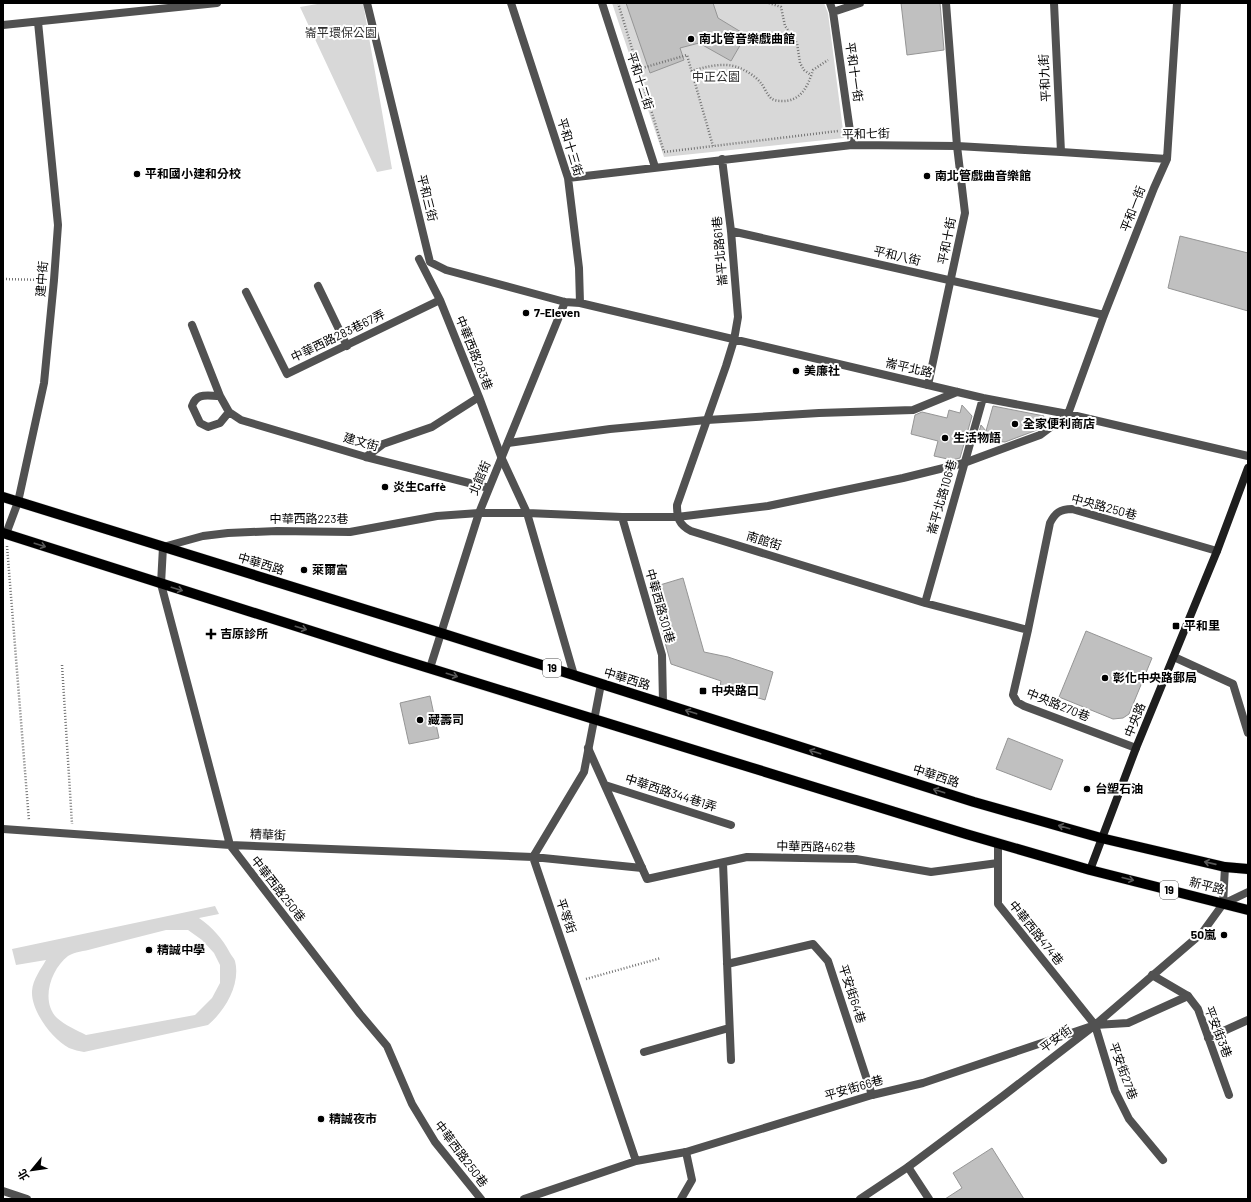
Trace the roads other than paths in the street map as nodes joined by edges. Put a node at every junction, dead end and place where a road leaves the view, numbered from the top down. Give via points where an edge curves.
1 (217, 3) edge
2 (367, 3) edge
3 (511, 3) edge
4 (602, 3) edge
5 (830, 3) edge
6 (860, 3) edge
7 (946, 3) edge
8 (1054, 3) edge
9 (1177, 3) edge
10 (192, 4) edge
11 (833, 12) junction
12 (38, 22) junction
13 (3, 26) edge
14 (852, 144) junction
15 (957, 146) junction
16 (1061, 152) junction
17 (722, 159) junction
18 (1167, 159) junction
19 (655, 167) junction
20 (568, 178) junction
21 (731, 230) junction
22 (419, 259) dead end
23 (430, 262) junction
24 (425, 270) junction
25 (951, 281) junction
26 (318, 286) dead end
27 (246, 292) dead end
28 (440, 300) junction
29 (565, 302) junction
30 (580, 303) junction
31 (1104, 315) junction
32 (192, 325) dead end
33 (734, 340) junction
34 (347, 346) junction
35 (928, 385) junction
36 (957, 392) junction
37 (220, 396) junction
38 (479, 397) junction
39 (983, 398) junction
40 (230, 412) junction
41 (1068, 414) junction
42 (707, 420) junction
43 (508, 443) junction
44 (366, 456) junction
45 (1248, 456) edge
46 (502, 459) junction
47 (964, 463) junction
48 (1248, 468) edge
49 (489, 488) junction
50 (3, 497) edge
51 (18, 502) junction
52 (479, 513) junction
53 (527, 514) junction
54 (622, 517) junction
55 (677, 517) junction
56 (5, 533) edge
57 (163, 547) junction
58 (1217, 552) junction
59 (162, 584) junction
60 (925, 603) junction
61 (1028, 630) junction
62 (441, 633) junction
63 (1174, 657) junction
64 (430, 668) junction
65 (574, 675) junction
66 (601, 684) junction
67 (663, 703) junction
68 (594, 720) junction
69 (1248, 733) edge
70 (588, 748) junction
71 (1136, 748) junction
72 (605, 785) junction
73 (731, 825) dead end
74 (3, 829) edge
75 (1101, 838) junction
76 (998, 843) junction
77 (230, 845) junction
78 (533, 857) junction
79 (723, 863) junction
80 (998, 863) junction
81 (1225, 866) junction
82 (642, 868) junction
83 (1248, 869) edge
84 (1090, 870) junction
85 (1248, 892) edge
86 (1223, 904) junction
87 (1248, 910) edge
88 (727, 964) junction
89 (1152, 975) junction
90 (1188, 996) junction
91 (1248, 1020) edge
92 (1094, 1025) junction
93 (729, 1028) junction
94 (1208, 1038) junction
95 (644, 1052) dead end
96 (731, 1060) dead end
97 (872, 1095) junction
98 (1228, 1095) dead end
99 (686, 1152) junction
100 (1163, 1160) dead end
101 (636, 1161) junction
102 (908, 1167) junction
103 (7, 1194) edge
104 (27, 1199) edge
105 (481, 1199) edge
106 (524, 1199) edge
107 (681, 1199) edge
108 (860, 1199) edge
109 (929, 1199) edge

1 - 10 street
2 - 23 street, 平和三街
3 - 20 street, 平和十三街
4 - 19 street, 平和十二街
5 - 11 street, 平和十一街
6 - 11 street
7 - 15 street, 平和十街
8 - 16 street, 平和九街
9 - 18 street, 平和一街
10 - 12 street
11 - 14 street, 平和十一街
12 - 13 street
12 - 51 street, 建中街 via 58,225 44,383
14 - 15 street, 平和七街
14 - 17 street, 平和七街
15 - 16 street, 平和七街
15 - 25 street, 平和十街 via 964,213
16 - 18 street, 平和七街
17 - 19 street, 平和七街
17 - 21 street, 崙平北路61巷
18 - 31 street, 平和一街
19 - 20 street, 平和七街
20 - 30 street, 平和十三街 via 579,268
21 - 25 street, 平和八街
21 - 33 street, 崙平北路61巷 via 738,316
22 - 24 street, 中華西路283巷
23 - 24 street
23 - 29 street via 446,270
24 - 28 street, 中華西路283巷
25 - 31 street, 平和八街
25 - 35 street, 平和十街
26 - 34 street
27 - 34 street, 中華西路283巷67弄 via 287,374
28 - 34 street, 中華西路283巷67弄
28 - 38 street, 中華西路283巷
29 - 30 street, 崙平北路
29 - 43 street, 北館街
30 - 33 street, 崙平北路
31 - 41 street, 平和一街
32 - 37 street, 建文街
33 - 35 street, 崙平北路
33 - 42 street
35 - 36 street, 崙平北路
36 - 39 street, 崙平北路
36 - 42 street via 913,410
37 - 40 street, 建文街
37 - 40 street via 200,396 194,400 192,406 200,423 208,427 220,423
38 - 44 street via 432,428 383,444
38 - 46 street, 中華西路283巷
39 - 41 street, 崙平北路
39 - 47 street, 崙平北路106巷
40 - 44 street, 建文街 via 241,420
41 - 45 street, 崙平北路
41 - 47 street, 中華西路223巷 via 1040,435
42 - 43 street via 610,429
42 - 55 street via 677,505
43 - 46 street, 北館街
44 - 49 street, 建文街
46 - 49 street, 北館街
46 - 53 street, 中華西路283巷
47 - 55 street, 中華西路223巷 via 768,506
47 - 60 street, 崙平北路106巷
48 - 58 street, 中央路
49 - 52 street, 北館街
50 - 51 main road, 中華西路 / 19
51 - 56 street, 建中街
51 - 57 main road, 中華西路 / 19
52 - 53 street, 中華西路223巷
52 - 57 street, 中華西路223巷 via 437,516 350,532 228,533 204,536
52 - 62 street, 北館街
53 - 54 street, 中華西路223巷
53 - 65 street
54 - 55 street, 中華西路223巷
54 - 67 street, 中華西路301巷 via 662,655
55 - 60 street, 南館街 via 684,527 691,531
56 -> 59 main road, 19
57 - 59 street, 中華西路250巷
57 - 62 main road, 中華西路 / 19
58 - 61 street, 中央路250巷 via 1072,509 1063,509 1055,514 1050,524
58 - 63 street, 中央路
59 -> 64 main road, 19
59 - 77 street, 中華西路250巷
60 - 61 street, 南館街
61 - 71 street, 中央路270巷 via 1014,687 1013,695 1017,702
62 - 64 street, 北館街
62 - 65 main road, 中華西路 / 19
63 - 69 street via 1233,684
63 - 71 street, 中央路
64 -> 68 main road, 19
65 - 66 main road, 中華西路 / 19
66 - 67 main road, 中華西路 / 19
66 - 68 street
75 -> 67 main road, 中華西路 / 19 via 974,802
68 - 70 street
68 - 76 main road, 19
70 - 72 street
70 - 78 street via 584,772
71 - 75 street, 中央路
72 - 73 street, 中華西路344巷1弄
72 - 82 street
74 - 77 street, 精華街
81 -> 75 main road, 中華西路 / 19
75 - 84 street, 中央路
76 - 80 street, 中華西路474巷
76 - 84 main road, 19
77 - 78 street, 精華街
77 - 105 street, 中華西路250巷 via 360,1014 388,1046 412,1104 435,1142
78 - 82 street, 精華街
78 - 101 street, 平等街
79 - 80 street, 中華西路462巷 via 747,857 856,859 931,872
79 - 82 street, 中華西路462巷 via 647,879
79 - 88 street
80 - 92 street, 中華西路474巷 via 998,904
81 - 83 main road, 中華西路 / 19
81 - 86 street
84 -> 86 main road, 新平路 / 19
85 - 86 street
86 - 87 main road, 新平路 / 19
86 - 89 street, 平安街 via 1202,933
88 - 93 street
88 - 97 street, 平安街64巷 via 813,944 828,961
89 - 90 street, 平安街3巷
89 - 92 street, 平安街
90 - 92 street, 平安街66巷 via 1128,1023
90 - 94 street, 平安街3巷 via 1198,1009
91 - 94 street
92 - 97 street, 平安街66巷 via 923,1083
92 - 100 street, 平安街27巷 via 1117,1096 1129,1119
92 - 102 street, 平安街
93 - 95 street
93 - 96 street
94 - 98 street, 平安街3巷
97 - 99 street, 平安街66巷
99 - 101 street, 平安街66巷
99 - 107 street via 692,1180
101 - 106 street, 平安街66巷
102 - 108 street, 平安街
102 - 109 street
103 - 104 street

